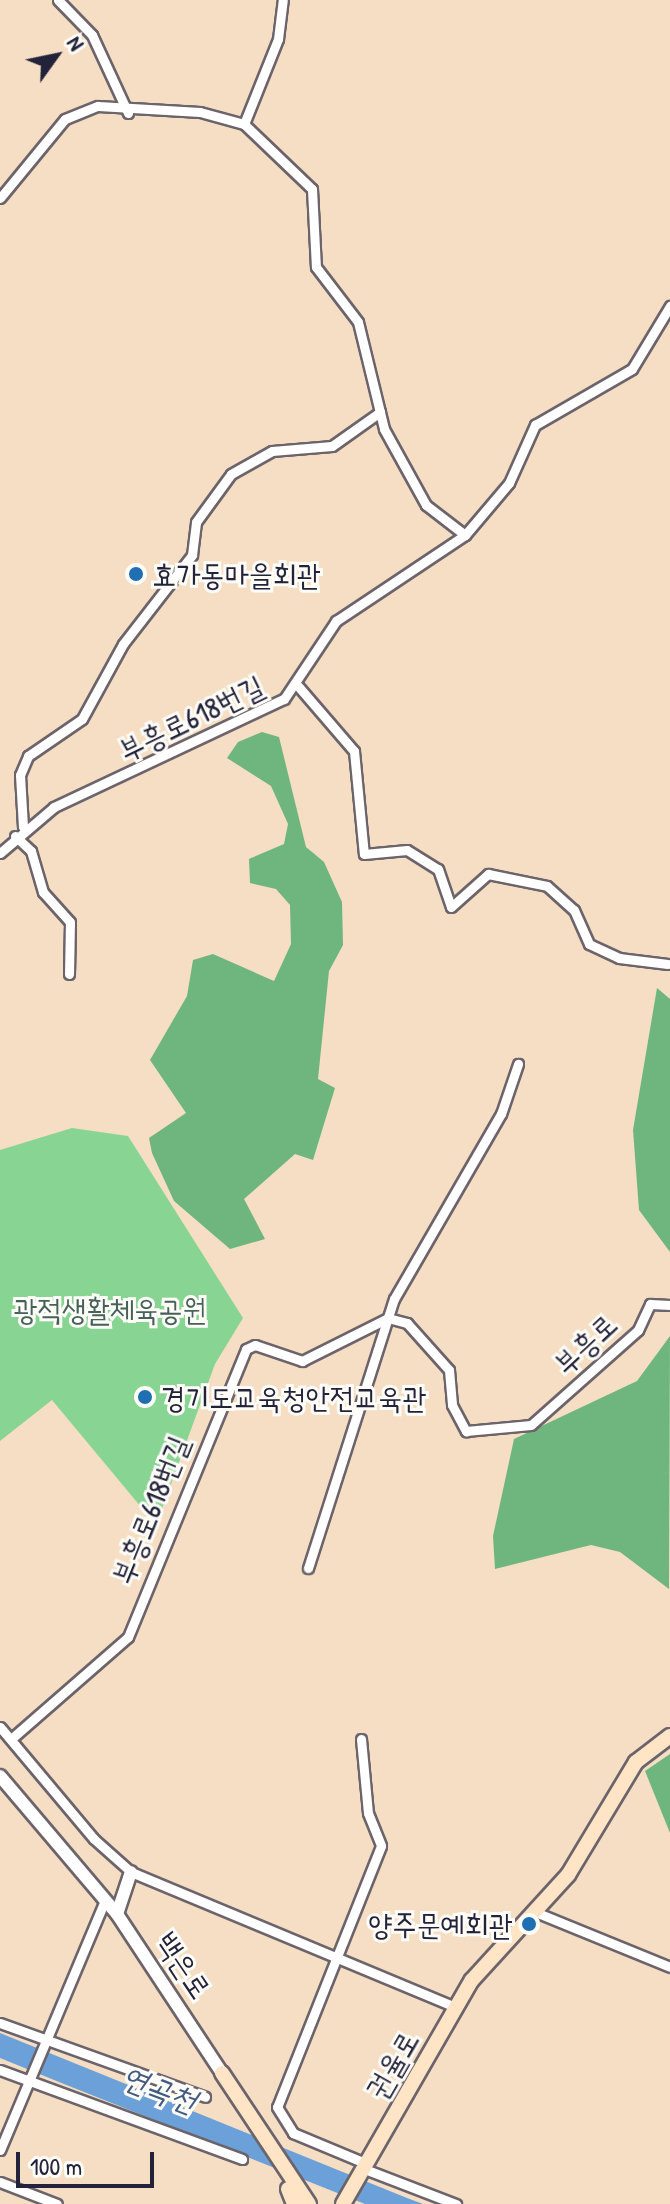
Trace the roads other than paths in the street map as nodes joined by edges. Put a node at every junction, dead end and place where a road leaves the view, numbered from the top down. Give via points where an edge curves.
1 (58, 0) edge
2 (283, 0) edge
3 (128, 113) junction
4 (244, 124) junction
5 (0, 198) edge
6 (670, 306) edge
7 (380, 412) junction
8 (465, 535) junction
9 (298, 686) junction
10 (23, 827) junction
11 (15, 836) junction
12 (0, 853) edge
13 (668, 964) dead end
14 (69, 974) dead end
15 (518, 1064) dead end
16 (670, 1305) edge
17 (388, 1318) junction
18 (308, 1568) dead end
19 (0, 1727) edge
20 (670, 1736) edge
21 (11, 1739) junction
22 (361, 1739) dead end
23 (0, 1776) edge
24 (131, 1872) junction
25 (105, 1900) junction
26 (533, 1911) junction
27 (117, 1914) junction
28 (339, 1958) junction
29 (670, 1967) edge
30 (455, 2007) junction
31 (0, 2023) edge
32 (44, 2041) junction
33 (0, 2070) edge
34 (222, 2073) joint
35 (29, 2081) junction
36 (205, 2097) dead end
37 (0, 2150) edge
38 (242, 2159) dead end
39 (363, 2165) junction
40 (0, 2182) edge
41 (289, 2182) junction
42 (343, 2202) edge
43 (57, 2204) edge
44 (295, 2204) edge
45 (309, 2204) edge
46 (456, 2204) edge

1 - 3 street via 92,35
2 - 4 street via 278,39
3 - 4 street via 200,112
3 - 5 street via 98,106 65,119
4 - 7 street via 312,189 316,267 358,322
6 - 8 street, 부흥로618번길 via 632,369 535,425 509,483
7 - 8 street via 426,505
7 - 10 street, 부흥로618번길 via 332,446 272,451 231,474 196,522 192,555 123,644 82,719 28,756 20,775
8 - 9 street, 부흥로618번길 via 336,621
9 - 10 street, 부흥로618번길 via 241,725
9 - 13 street via 354,751 364,854 407,850 438,869 451,907 488,874 547,886 574,910 589,944 619,958
10 - 11 street, 부흥로618번길
11 - 12 street, 부흥로618번길
11 - 14 street via 31,851 43,892 70,922
15 - 17 street via 501,1114
16 - 17 street, 부흥로 via 650,1304 638,1330 531,1425 466,1431 452,1405 449,1370 407,1323
17 - 18 street
17 - 21 street, 부흥로618번길 via 302,1361 255,1345 246,1349 128,1637
19 - 21 street
20 - 26 main road, 권율로 via 631,1769 574,1866
21 - 24 street via 94,1839
22 - 28 street via 368,1813 381,1846
23 - 25 street, 백은로
24 - 27 street
24 - 28 street
25 - 27 street, 백은로
25 - 32 street
26 - 29 street
26 - 30 main road, 권율로
27 - 34 street, 백은로
28 - 30 street
28 - 39 street via 277,2107 293,2133
30 - 39 main road, 권율로
31 - 32 street
32 - 35 street
32 - 36 street
33 - 35 street
34 - 41 main road
35 - 37 street
35 - 38 street
39 - 42 main road, 권율로
39 - 46 street
40 - 43 street
41 - 44 main road
41 - 45 main road

